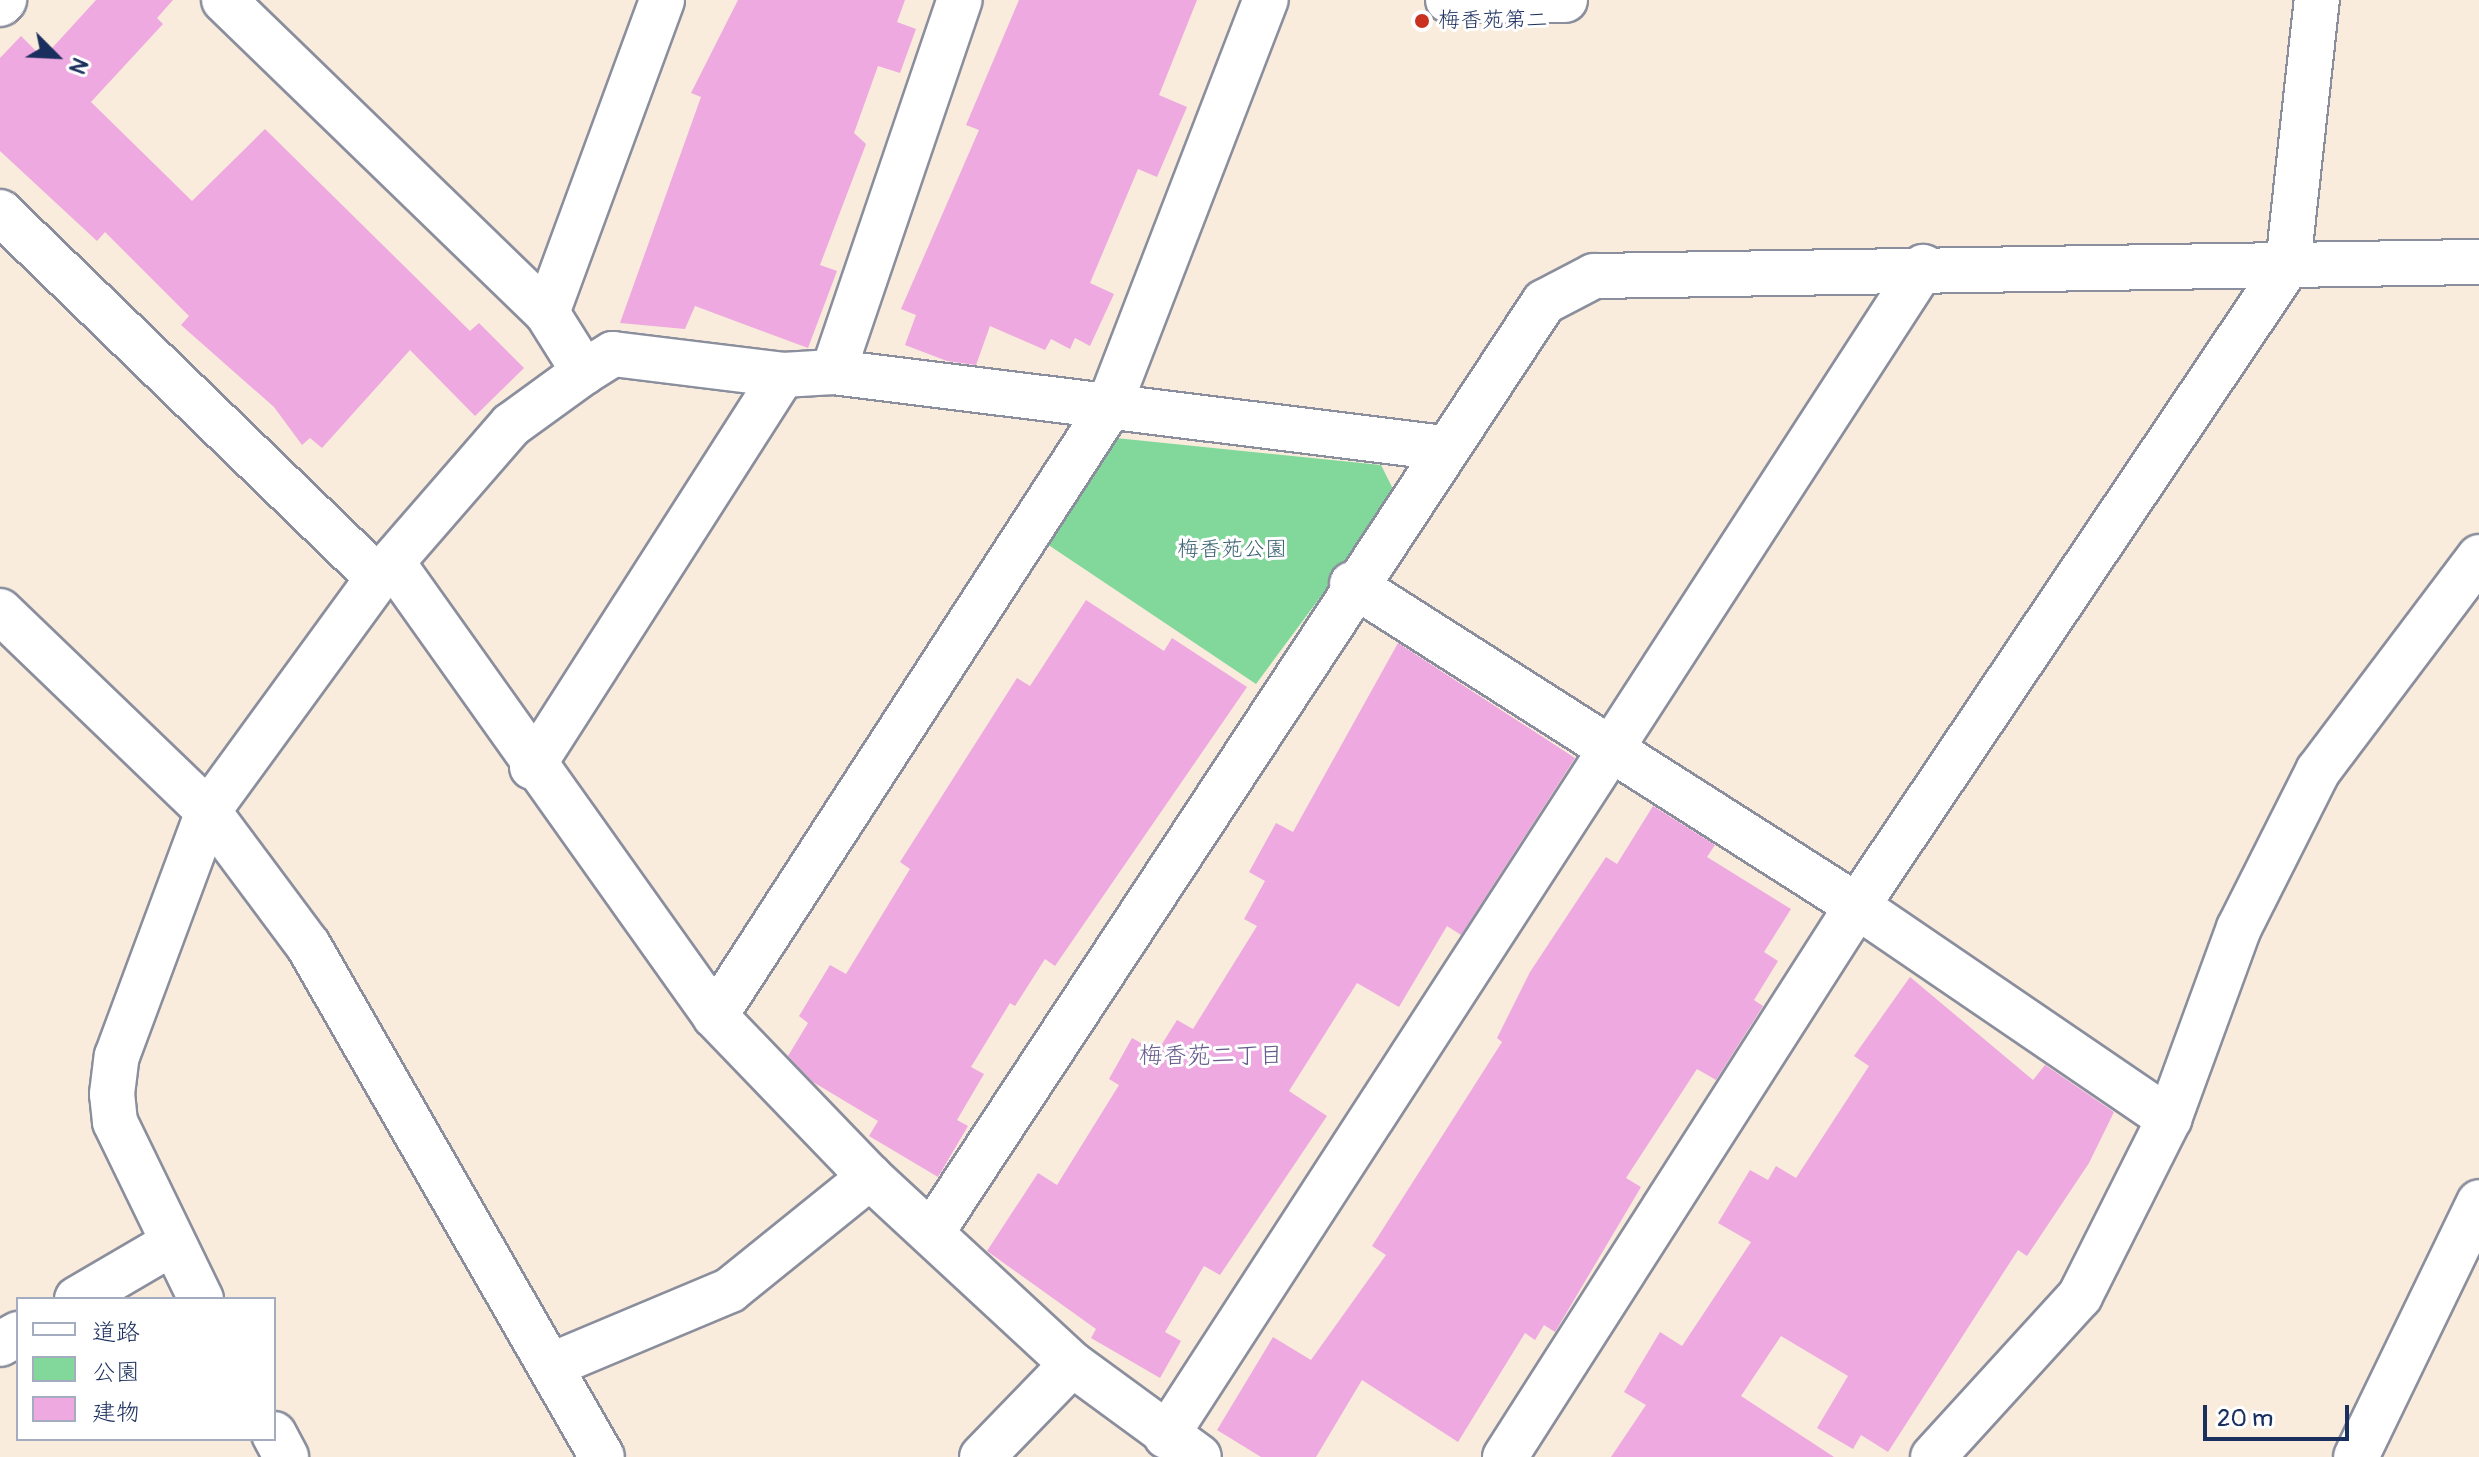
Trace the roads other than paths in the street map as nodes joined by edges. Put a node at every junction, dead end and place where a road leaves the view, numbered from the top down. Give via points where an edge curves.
1 (224, 0) edge
2 (662, 0) edge
3 (960, 0) edge
4 (1266, 0) edge
5 (1448, 0) edge
6 (1565, 0) edge
7 (2317, 0) edge
8 (0, 212) edge
9 (2479, 262) edge
10 (2288, 265) junction
11 (1923, 267) junction
12 (547, 313) junction
13 (584, 372) junction
14 (833, 372) junction
15 (783, 375) junction
16 (1107, 411) junction
17 (1444, 448) junction
18 (2479, 557) edge
19 (385, 570) junction
20 (1352, 584) junction
21 (3, 623) edge
22 (1614, 751) junction
23 (532, 767) junction
24 (208, 811) junction
25 (1857, 906) junction
26 (715, 1016) junction
27 (2169, 1119) junction
28 (870, 1177) junction
29 (2473, 1229) edge
30 (932, 1232) junction
31 (171, 1244) junction
32 (80, 1297) edge
33 (200, 1297) edge
34 (1072, 1364) junction
35 (552, 1365) junction
36 (276, 1438) edge
37 (1183, 1446) edge
38 (286, 1457) edge
39 (602, 1457) edge
40 (982, 1457) edge
41 (1505, 1457) edge
42 (1933, 1457) edge
43 (2356, 1457) edge

1 - 12 street
2 - 12 street
3 - 14 street
4 - 16 street
5 - 6 street
7 - 10 street
8 - 19 street
9 - 10 street
10 - 11 street
10 - 25 street
11 - 17 street via 1594,276 1544,302
11 - 22 street
12 - 13 street
13 - 15 street via 613,354
13 - 19 street via 511,425
14 - 15 street
14 - 16 street
15 - 23 street
16 - 17 street
16 - 26 street
17 - 20 street
18 - 27 street via 2318,771 2239,928
19 - 23 street
19 - 24 street
20 - 22 street
20 - 30 street
21 - 24 street
22 - 25 street
22 - 37 street
23 - 26 street
24 - 31 street via 117,1056 112,1094 115,1122
24 - 35 street via 308,945
25 - 27 street
25 - 41 street
26 - 28 street
27 - 42 street via 2080,1296
28 - 30 street
28 - 35 street via 730,1290
29 - 43 street
30 - 34 street
31 - 32 street
31 - 33 street
34 - 37 street
34 - 40 street
35 - 39 street
36 - 38 street

